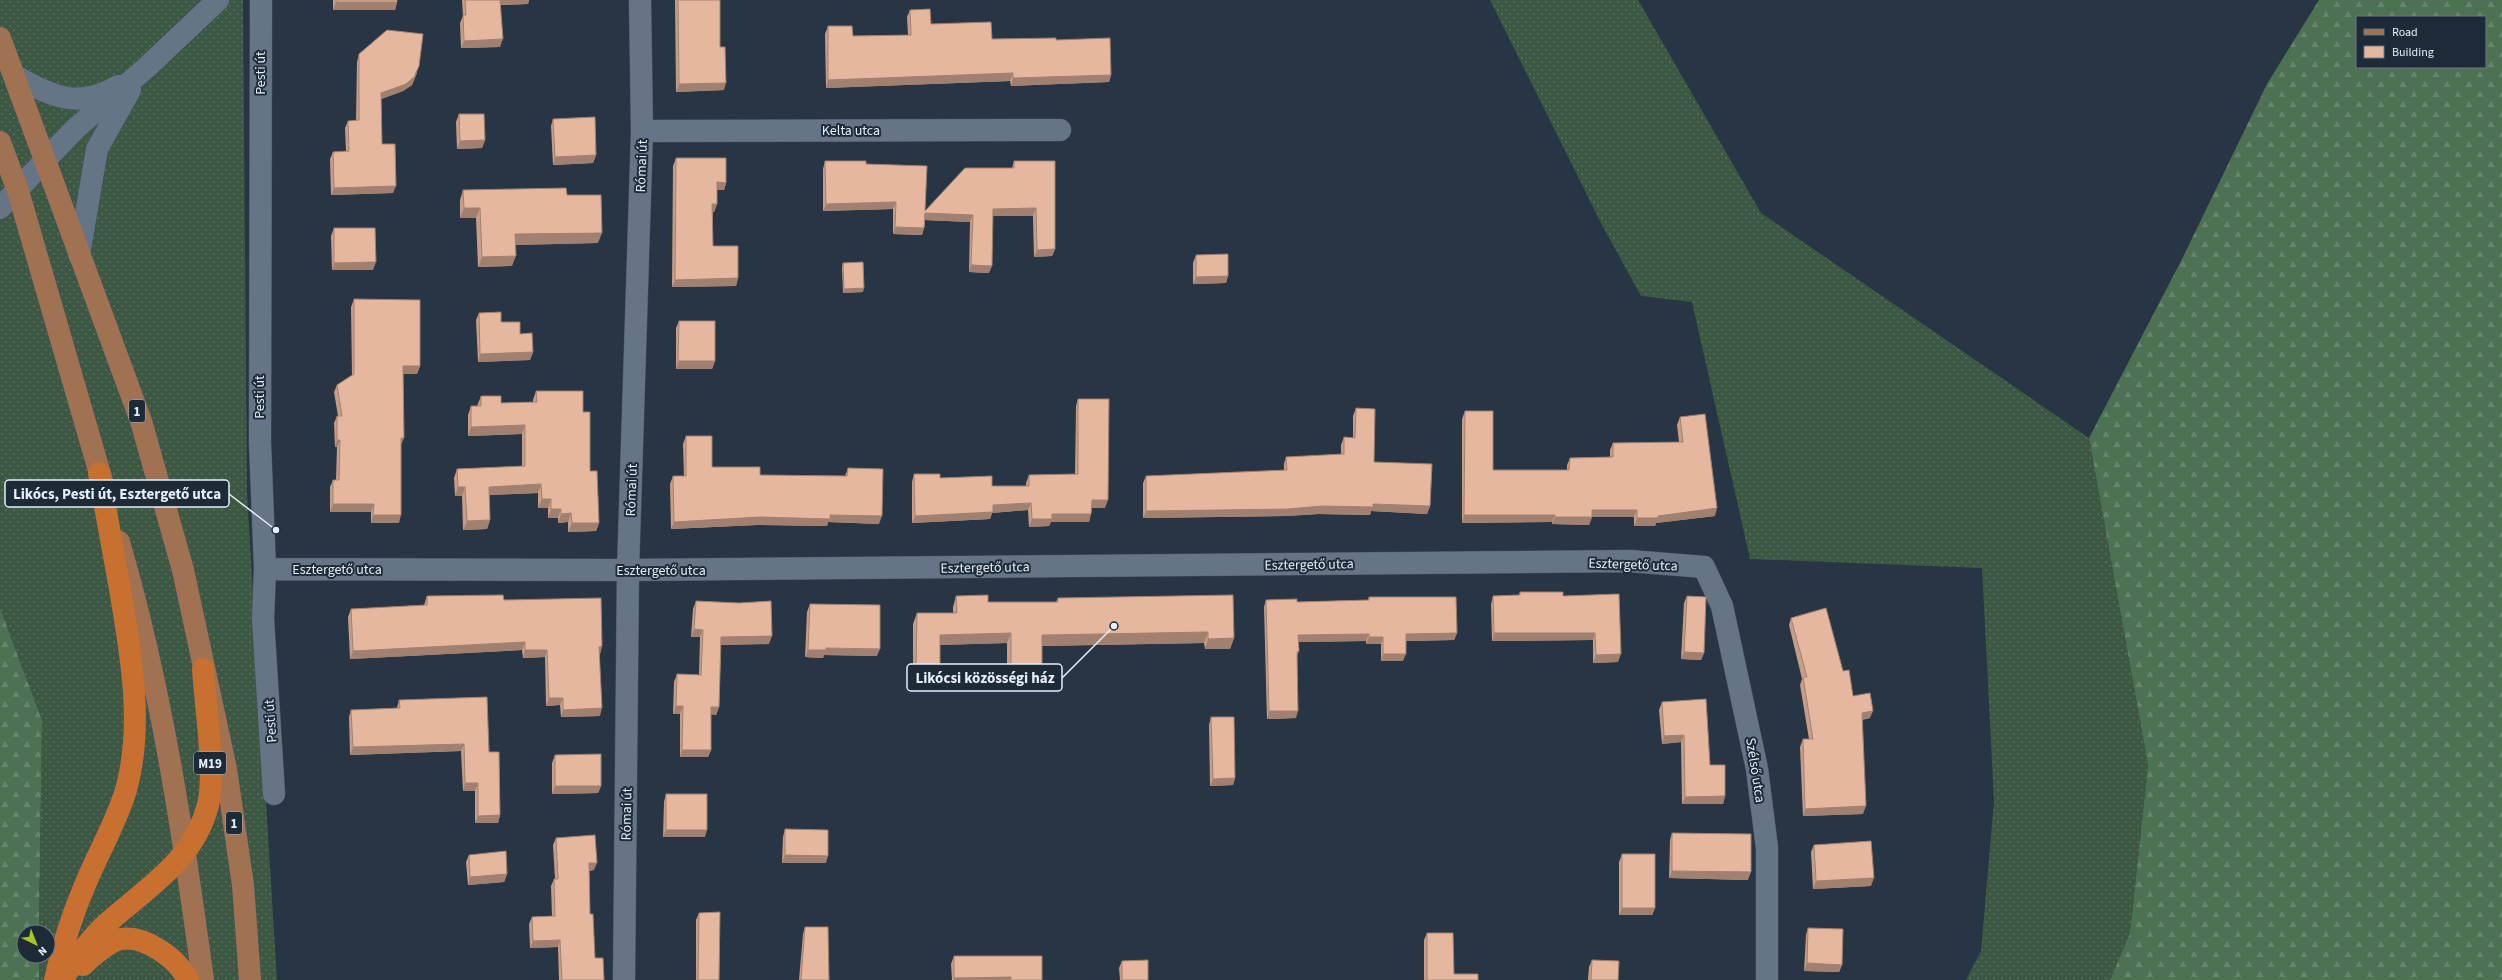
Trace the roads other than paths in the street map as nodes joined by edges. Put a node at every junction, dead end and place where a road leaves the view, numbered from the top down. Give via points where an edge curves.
1 (218, 0) edge
2 (261, 0) edge
3 (640, 0) edge
4 (0, 38) edge
5 (146, 68) junction
6 (15, 76) junction
7 (1060, 130) dead end
8 (642, 131) junction
9 (0, 142) edge
10 (47, 160) junction
11 (18, 191) junction
12 (0, 208) edge
13 (79, 255) junction
14 (100, 473) junction
15 (1704, 567) joint
16 (265, 568) junction
17 (628, 570) junction
18 (203, 669) junction
19 (274, 794) dead end
20 (186, 852) junction
21 (55, 980) edge
22 (62, 980) edge
23 (68, 980) edge
24 (188, 980) edge
25 (203, 980) edge
26 (250, 980) edge
27 (624, 980) edge
28 (1767, 980) edge

1 - 5 street
2 - 16 street, Pesti út via 260,443
3 - 8 street, Római út
4 - 6 main road, 1
5 - 6 street via 107,92 78,100 50,95
5 - 10 street via 75,130
5 - 13 street via 121,104 97,149
6 - 10 main road, 1
7 - 8 street, Kelta utca
8 - 17 street, Római út
9 - 11 main road
10 - 11 street
10 - 13 main road, 1
11 - 12 street
11 - 14 main road
13 - 18 main road, 1 via 141,421 183,570
14 - 20 main road via 147,642
14 - 21 highway via 135,690 133,742 126,790 84,885 61,950
15 - 17 street, Esztergető utca via 1630,561
15 - 28 street, Szélső utca via 1722,606 1757,769 1767,848
16 - 17 street, Esztergető utca
16 - 19 street, Pesti út via 263,620
17 - 27 street, Római út
18 - 20 highway, M19 via 210,766 209,804 196,838
18 - 26 main road, 1 via 228,784 243,885
20 - 22 highway, M19 via 162,879 105,926 78,955
20 - 25 main road
23 - 24 highway via 91,957 119,939 133,939 149,944 164,954

